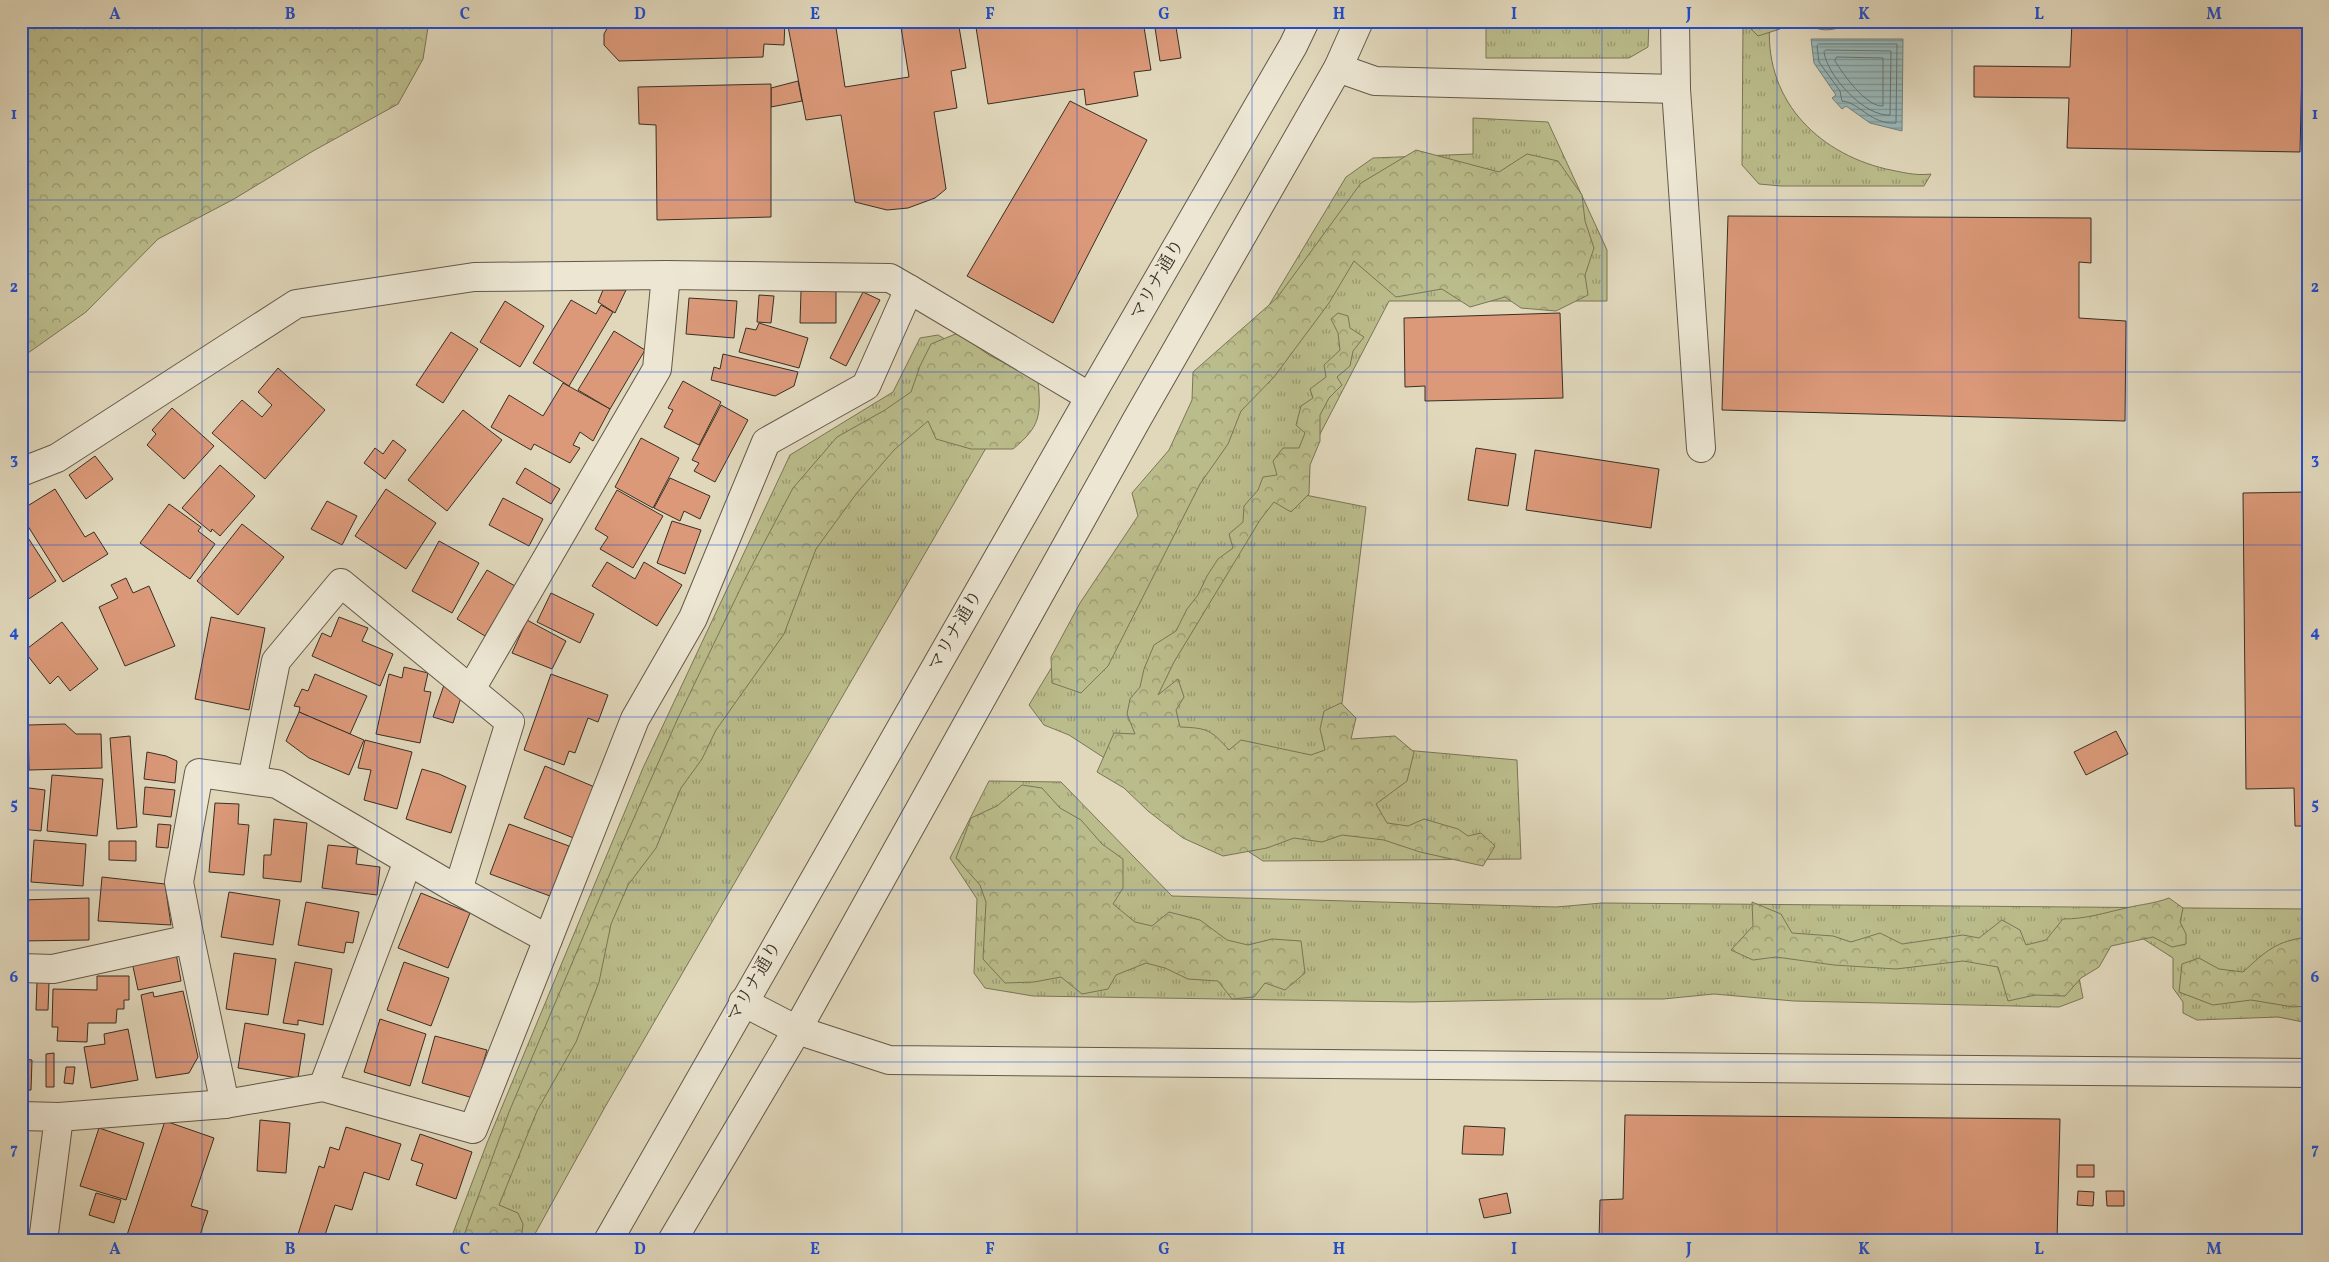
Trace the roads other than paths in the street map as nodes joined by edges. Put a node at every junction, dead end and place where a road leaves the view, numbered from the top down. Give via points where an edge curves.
1 (1304, 21) edge
2 (1359, 21) edge
3 (1675, 21) edge
4 (1338, 68) junction
5 (1676, 89) junction
6 (666, 275) junction
7 (909, 289) junction
8 (1090, 397) junction
9 (1701, 448) dead end
10 (21, 472) edge
11 (471, 689) junction
12 (252, 780) junction
13 (408, 861) junction
14 (458, 890) junction
15 (190, 939) junction
16 (548, 939) junction
17 (21, 968) edge
18 (743, 1002) junction
19 (796, 1030) junction
20 (2308, 1073) edge
21 (323, 1088) junction
22 (225, 1104) junction
23 (21, 1116) edge
24 (59, 1118) junction
25 (43, 1241) edge
26 (608, 1241) edge
27 (672, 1241) edge

1 - 8 street, マリナ通り via 1293,46
2 - 4 street
3 - 5 street
4 - 5 street via 1375,81
4 - 19 street via 1131,430
5 - 9 street
6 - 7 street via 890,278
6 - 10 street via 474,277 296,304 57,458
6 - 11 street via 657,369
7 - 8 street
7 - 16 street via 866,386 766,442 693,618 635,719
8 - 18 street, マリナ通り
11 - 12 street via 341,583 276,661
11 - 14 street via 510,722
12 - 13 street via 277,784
12 - 15 street via 199,773 179,882
13 - 14 street
13 - 21 street
14 - 16 street
15 - 17 street via 53,969
15 - 22 street
16 - 21 street via 473,1130
18 - 19 street
18 - 26 street, マリナ通り
19 - 20 street via 889,1060
19 - 27 street
21 - 22 street
22 - 24 street
23 - 24 street
24 - 25 street

